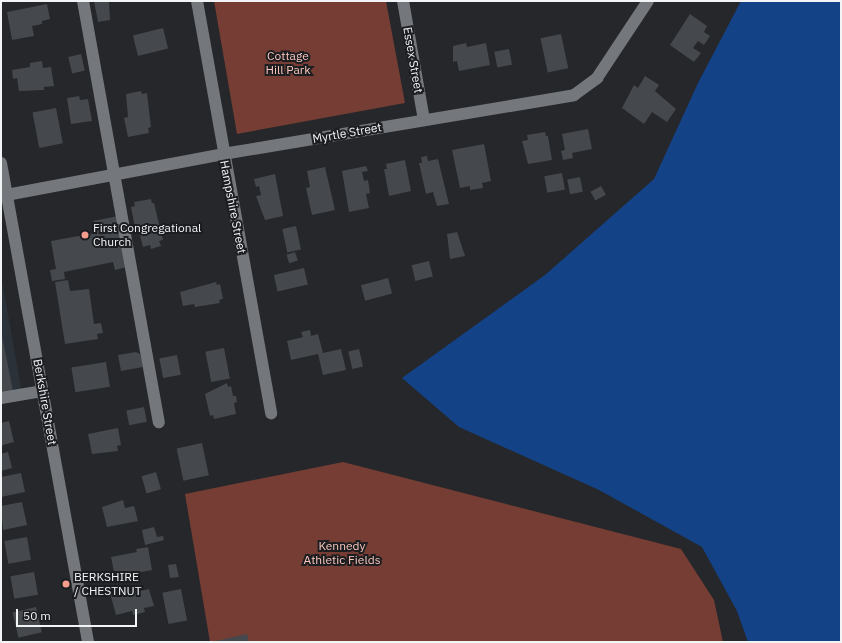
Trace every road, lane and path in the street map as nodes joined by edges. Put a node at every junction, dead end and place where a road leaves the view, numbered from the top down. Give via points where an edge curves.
1 (84, 1) edge
2 (197, 1) edge
3 (403, 1) edge
4 (648, 1) edge
5 (424, 120) junction
6 (223, 154) junction
7 (1, 163) edge
8 (115, 174) junction
9 (4, 196) edge
10 (43, 391) junction
11 (1, 398) edge
12 (271, 413) dead end
13 (160, 422) dead end
14 (88, 642) edge

1 - 8 street
2 - 6 street, Hampshire Street
3 - 5 street, Essex Street
4 - 5 street, Myrtle Street via 597,78 574,95
5 - 6 street, Myrtle Street
6 - 8 street, Myrtle Street
6 - 12 street, Hampshire Street
7 - 9 street, Berkshire Street
8 - 9 street, Myrtle Street
8 - 13 street
9 - 10 street, Berkshire Street
10 - 11 street
10 - 14 street, Berkshire Street

